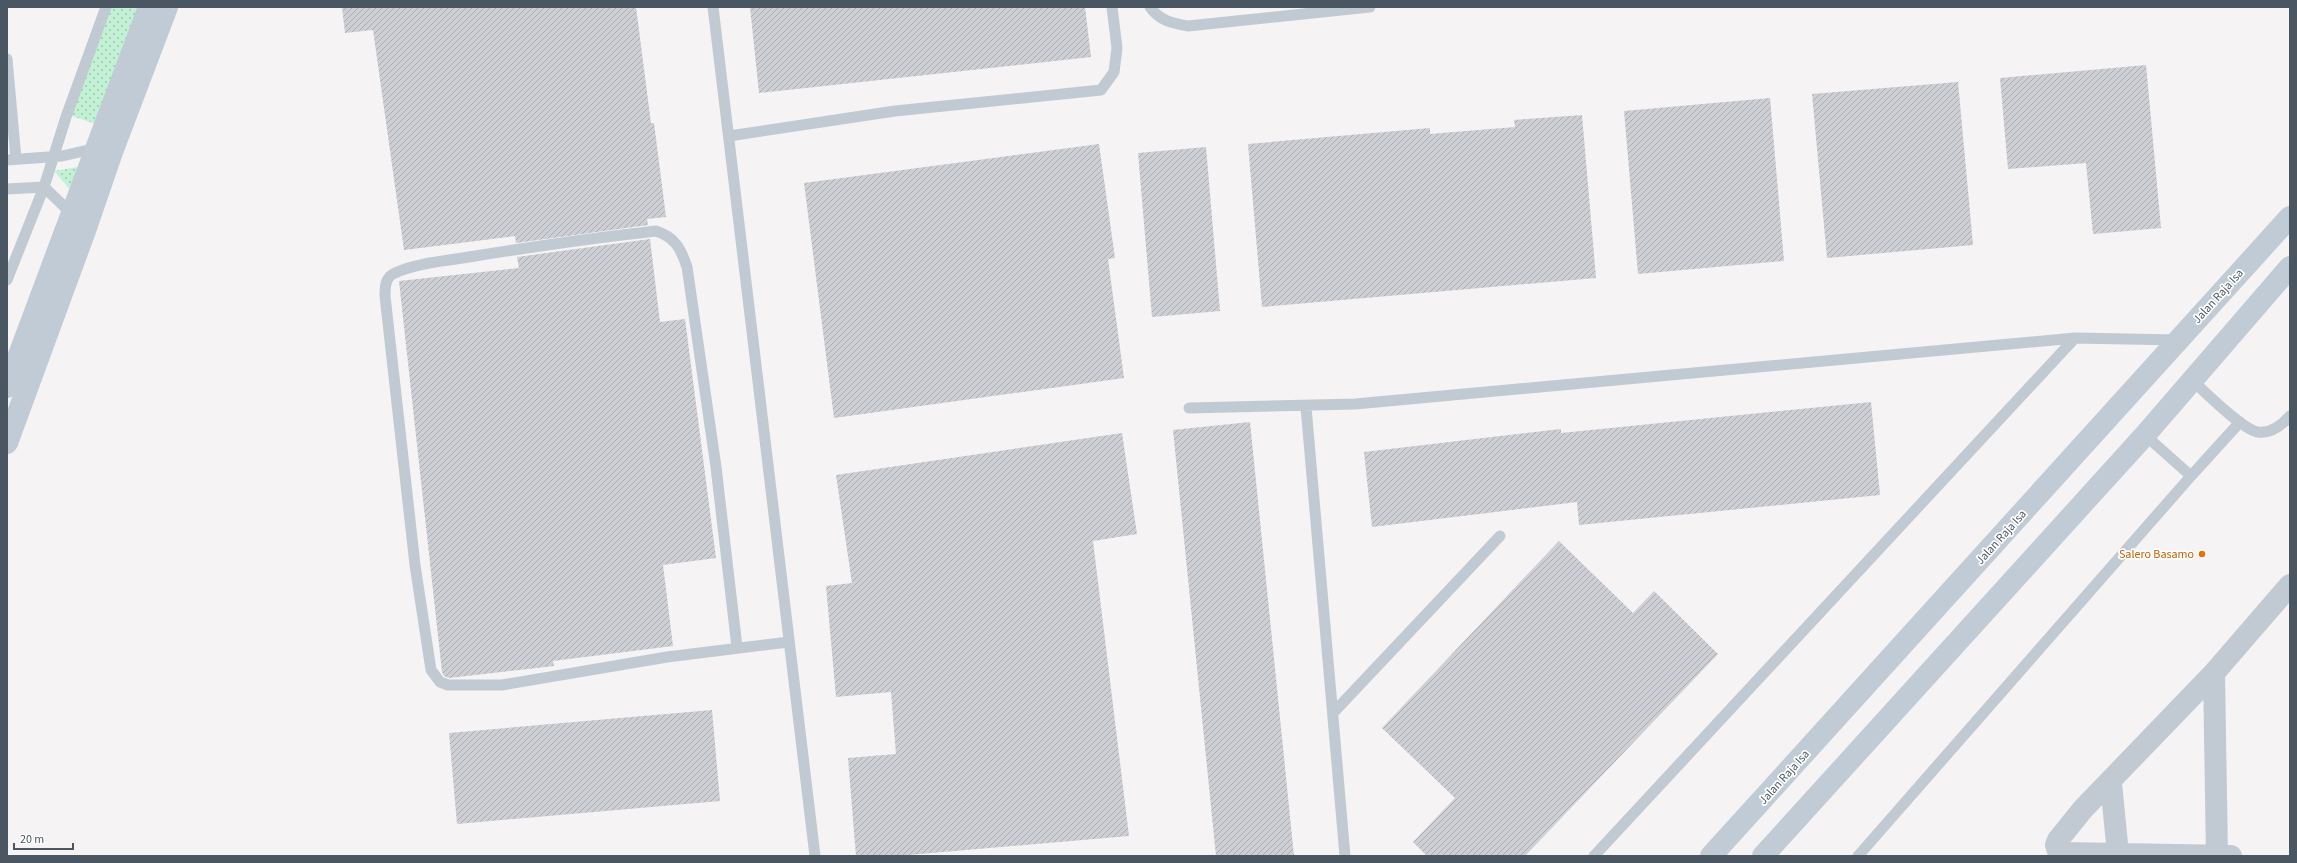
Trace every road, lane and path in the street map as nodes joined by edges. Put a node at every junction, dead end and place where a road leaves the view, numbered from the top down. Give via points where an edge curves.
1 (106, 7) edge
2 (149, 7) edge
3 (167, 7) edge
4 (713, 7) edge
5 (1112, 7) edge
6 (1150, 7) edge
7 (1370, 7) edge
8 (7, 59) edge
9 (729, 136) junction
10 (105, 150) junction
11 (54, 156) junction
12 (12, 160) edge
13 (44, 187) junction
14 (7, 189) edge
15 (71, 213) junction
16 (2290, 217) edge
17 (86, 228) junction
18 (2290, 267) edge
19 (7, 280) edge
20 (2075, 338) junction
21 (2179, 340) junction
22 (2193, 382) junction
23 (7, 387) edge
24 (1306, 407) junction
25 (1189, 408) dead end
26 (2290, 416) edge
27 (2240, 422) junction
28 (2145, 435) junction
29 (7, 443) edge
30 (2192, 476) junction
31 (1500, 536) dead end
32 (2290, 585) edge
33 (789, 642) junction
34 (736, 647) junction
35 (2214, 673) junction
36 (1334, 712) junction
37 (2111, 783) junction
38 (1771, 853) edge
39 (2118, 854) junction
40 (815, 856) edge
41 (1345, 856) edge
42 (1594, 856) edge
43 (1711, 856) edge
44 (1858, 856) edge
45 (2217, 856) edge
46 (2231, 856) edge

1 - 11 lane
2 - 10 main road
3 - 10 main road
4 - 9 lane
5 - 9 lane via 1117,48 1114,72 1101,90 895,112
6 - 7 lane via 1157,17 1170,23 1188,26
8 - 12 lane
9 - 33 lane
10 - 11 lane
10 - 15 main road
10 - 17 main road
11 - 12 lane
11 - 13 lane
13 - 14 lane
13 - 15 lane
13 - 19 lane
15 - 17 main road
15 - 23 main road
16 - 21 main road, Jalan Raja Isa
17 - 29 main road
18 - 22 main road
20 - 21 lane
20 - 24 lane
20 - 42 lane
21 - 43 main road, Jalan Raja Isa
22 - 27 lane
22 - 28 main road
24 - 25 lane
24 - 36 lane
26 - 27 lane via 2283,424 2266,432 2257,432
27 - 30 lane
28 - 30 lane
28 - 38 main road
30 - 44 lane
31 - 36 lane
32 - 35 street
33 - 34 lane
33 - 40 lane
34 - 34 lane via 502,685 448,686 435,678 431,670 415,565 385,303 385,288 390,276 425,265 563,242 656,231 667,234 676,242 682,252 688,274 716,467
35 - 37 street
35 - 45 street
36 - 41 lane
37 - 39 street
37 - 39 street via 2083,810 2056,845 2061,853
39 - 45 street
45 - 46 street

